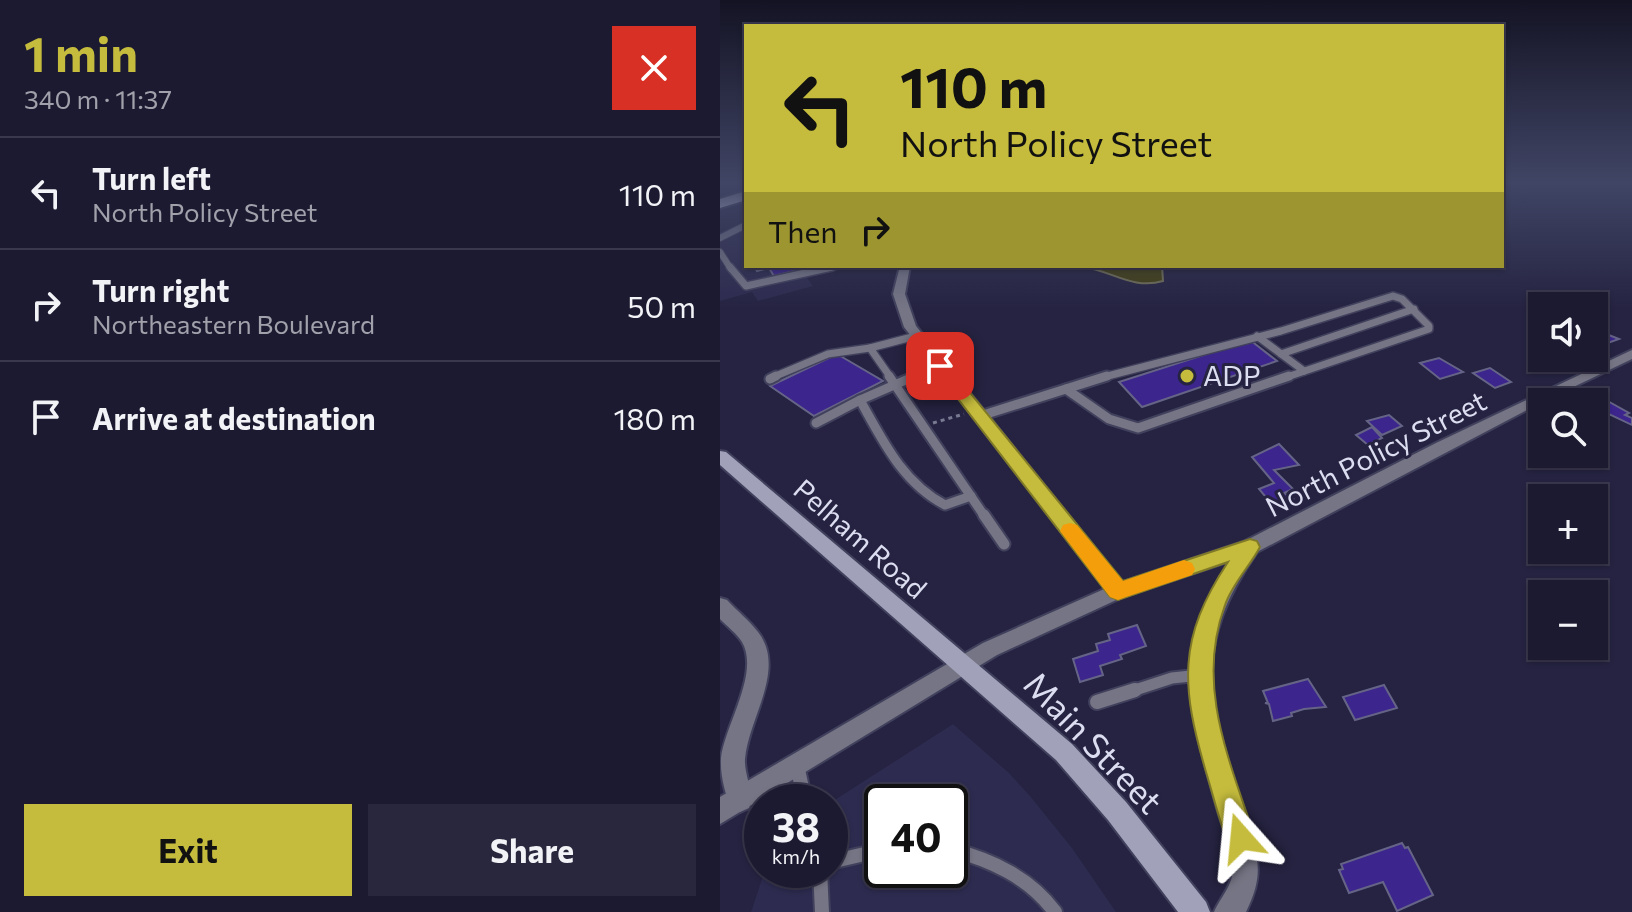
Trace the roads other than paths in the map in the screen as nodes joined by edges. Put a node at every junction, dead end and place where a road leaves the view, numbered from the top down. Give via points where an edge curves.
1 (744, 226) edge
2 (720, 238) edge
3 (720, 252) edge
4 (828, 268) edge
5 (904, 268) edge
6 (1414, 309) junction
7 (916, 336) junction
8 (1257, 336) junction
9 (870, 348) junction
10 (1281, 354) junction
11 (1632, 354) edge
12 (940, 366) junction
13 (1304, 371) junction
14 (770, 379) dead end
15 (895, 383) junction
16 (1066, 389) junction
17 (860, 400) junction
18 (972, 415) junction
19 (816, 423) dead end
20 (720, 456) edge
21 (971, 496) junction
22 (1004, 544) dead end
23 (1250, 547) junction
24 (1118, 591) junction
25 (720, 606) edge
26 (963, 665) junction
27 (1200, 675) junction
28 (1097, 702) dead end
29 (797, 765) junction
30 (801, 784) edge
31 (730, 805) edge
32 (968, 855) edge
33 (821, 888) edge
34 (822, 912) edge
35 (1055, 912) edge
36 (1196, 912) edge
37 (1228, 912) edge

1 - 2 lane
3 - 4 lane via 746,286
5 - 7 street via 901,304
6 - 8 lane via 1393,296
6 - 10 lane
6 - 13 lane via 1429,329
7 - 9 lane
7 - 12 street
8 - 10 lane
8 - 16 lane
9 - 14 lane via 828,354
9 - 15 lane
10 - 13 lane
11 - 23 street, North Policy Street
12 - 15 lane
12 - 18 street
13 - 16 lane via 1138,428 1087,406
15 - 17 lane
15 - 21 lane
16 - 18 lane
17 - 19 lane
17 - 21 lane via 914,487 945,505
18 - 24 street
20 - 26 main road, Pelham Road
21 - 22 lane
23 - 24 street, North Policy Street
23 - 27 street via 1215,601 1202,641
24 - 26 street, North Policy Street
25 - 31 street via 752,639 759,667 733,758
26 - 29 street, North Policy Street
26 - 36 main road, Main Street via 1064,752
27 - 28 lane via 1172,678
27 - 37 street via 1206,726 1247,869
29 - 30 lane
29 - 31 street, North Policy Street
32 - 35 lane via 1038,891
33 - 34 lane

